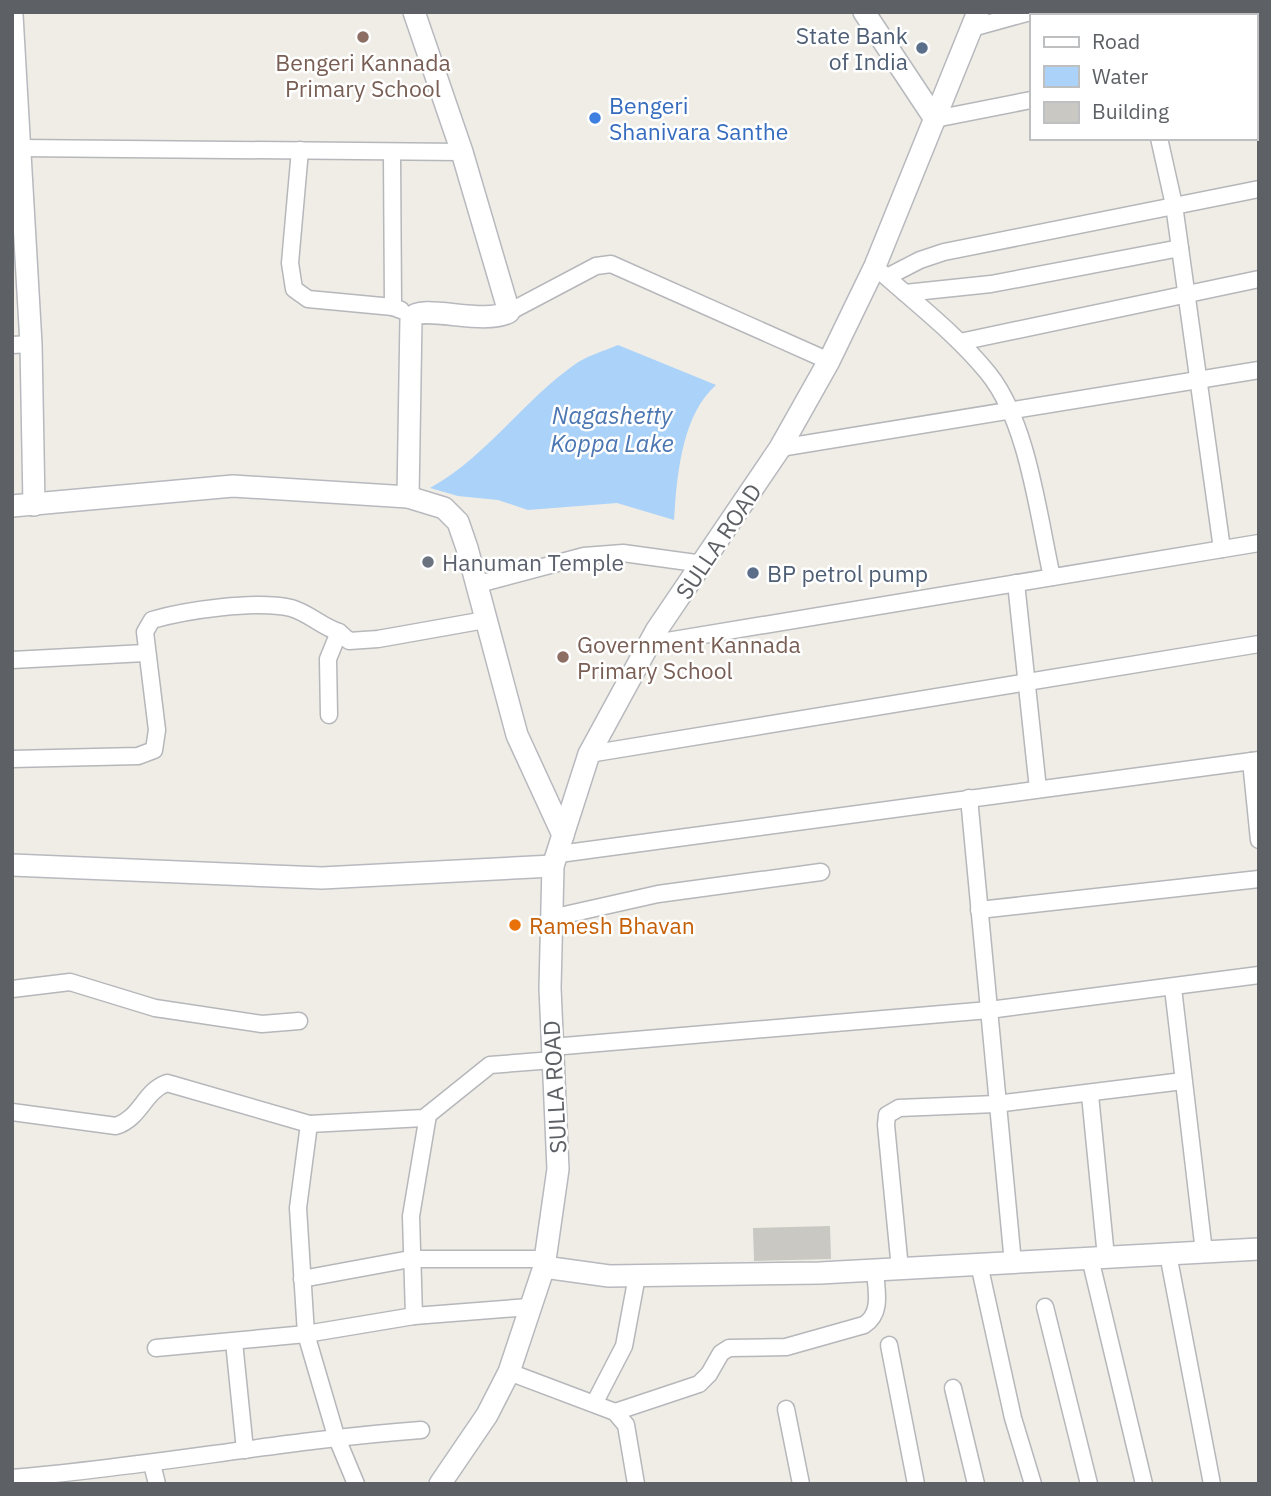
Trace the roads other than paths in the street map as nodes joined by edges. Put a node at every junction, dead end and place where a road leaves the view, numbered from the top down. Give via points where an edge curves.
1 (414, 12) edge
2 (864, 12) edge
3 (1030, 12) edge
4 (975, 20) edge
5 (13, 25) edge
6 (1030, 100) edge
7 (935, 119) junction
8 (1159, 140) edge
9 (19, 148) junction
10 (300, 150) junction
11 (462, 152) junction
12 (392, 153) junction
13 (1259, 189) edge
14 (1174, 205) junction
15 (18, 237) edge
16 (1180, 248) junction
17 (881, 272) junction
18 (1259, 279) edge
19 (905, 293) junction
20 (1186, 294) junction
21 (403, 311) junction
22 (509, 312) junction
23 (960, 342) junction
24 (22, 344) edge
25 (829, 361) junction
26 (1259, 370) edge
27 (1197, 381) junction
28 (1009, 411) junction
29 (780, 448) junction
30 (408, 497) junction
31 (23, 505) edge
32 (1259, 543) edge
33 (1222, 549) junction
34 (703, 564) junction
35 (1052, 577) junction
36 (1016, 583) junction
37 (475, 584) junction
38 (485, 620) junction
39 (339, 632) junction
40 (649, 644) junction
41 (1259, 644) edge
42 (145, 653) junction
43 (12, 660) edge
44 (1026, 682) junction
45 (330, 715) dead end
46 (589, 754) junction
47 (12, 759) edge
48 (1255, 760) edge
49 (1038, 789) junction
50 (968, 798) junction
51 (1259, 840) edge
52 (558, 851) junction
53 (12, 865) edge
54 (821, 872) dead end
55 (1259, 879) edge
56 (979, 910) junction
57 (551, 918) junction
58 (1259, 975) edge
59 (1173, 988) junction
60 (12, 989) edge
61 (989, 1010) junction
62 (299, 1021) dead end
63 (552, 1053) junction
64 (1182, 1081) junction
65 (1090, 1095) junction
66 (996, 1104) junction
67 (12, 1112) edge
68 (428, 1115) junction
69 (309, 1124) junction
70 (1259, 1249) edge
71 (1204, 1252) junction
72 (1168, 1254) junction
73 (1098, 1258) junction
74 (410, 1259) junction
75 (545, 1263) junction
76 (1013, 1263) junction
77 (979, 1264) junction
78 (900, 1269) junction
79 (875, 1270) junction
80 (637, 1276) junction
81 (302, 1279) junction
82 (529, 1307) junction
83 (1045, 1307) dead end
84 (414, 1316) junction
85 (306, 1334) junction
86 (234, 1342) junction
87 (889, 1345) dead end
88 (156, 1348) dead end
89 (509, 1373) junction
90 (953, 1388) dead end
91 (595, 1402) junction
92 (786, 1409) dead end
93 (615, 1412) junction
94 (421, 1430) dead end
95 (336, 1436) junction
96 (245, 1450) junction
97 (152, 1464) junction
98 (12, 1478) edge
99 (157, 1484) edge
100 (356, 1484) edge
101 (440, 1484) edge
102 (636, 1484) edge
103 (801, 1484) edge
104 (916, 1484) edge
105 (976, 1484) edge
106 (1033, 1484) edge
107 (1089, 1484) edge
108 (1143, 1484) edge
109 (1212, 1484) edge

1 - 11 street
2 - 7 street
3 - 4 street
4 - 7 street, SULLA ROAD
5 - 9 street
6 - 7 street
7 - 17 street, SULLA ROAD
8 - 14 street
9 - 10 street
9 - 15 street
10 - 12 street
10 - 21 street via 290,263 294,289 308,299
11 - 12 street
11 - 22 street
12 - 21 street
13 - 14 street
14 - 16 street
14 - 17 street via 944,252
15 - 24 street
16 - 19 street via 991,284
16 - 20 street
17 - 19 street
17 - 25 street, SULLA ROAD
18 - 20 street
19 - 23 street
20 - 23 street
20 - 27 street
21 - 22 street via 488,319
21 - 30 street via 410,322
22 - 25 street via 596,266 611,264
23 - 28 street via 990,374
24 - 31 street
25 - 29 street, SULLA ROAD
26 - 27 street
27 - 28 street
27 - 33 street
28 - 29 street
28 - 35 street via 1020,431
29 - 34 street, SULLA ROAD
30 - 31 street via 233,485
30 - 37 street via 444,508 457,522
32 - 33 street
33 - 35 street
34 - 37 street via 623,553 584,556
34 - 40 street, SULLA ROAD
35 - 36 street
36 - 40 street
36 - 44 street
37 - 38 street
38 - 39 street via 378,639 349,640
38 - 52 street via 517,735
39 - 42 street via 291,608 242,606 152,620 145,632
39 - 45 street via 328,659
40 - 46 street, SULLA ROAD
41 - 44 street
42 - 43 street
42 - 47 street via 157,730 154,750 138,756
44 - 46 street
44 - 49 street
46 - 52 street, SULLA ROAD
48 - 49 street
48 - 51 street
49 - 50 street
50 - 52 street
50 - 56 street
52 - 53 street via 323,878
52 - 57 street, SULLA ROAD
54 - 57 street via 658,894
55 - 56 street
56 - 61 street
57 - 63 street, SULLA ROAD
58 - 59 street
59 - 61 street
59 - 64 street
60 - 62 street via 70,982 155,1007 262,1024
61 - 63 street
61 - 66 street
63 - 68 street via 490,1065
63 - 75 street, SULLA ROAD via 558,1169
64 - 65 street
64 - 71 street
65 - 66 street
65 - 73 street
66 - 76 street
66 - 78 street via 910,1106 887,1115
67 - 69 street via 116,1126 131,1119 152,1091 167,1083
68 - 69 street via 411,1121
68 - 74 street via 411,1216
69 - 81 street via 298,1208
70 - 71 street
71 - 72 street
72 - 73 street
72 - 109 street
73 - 76 street
73 - 108 street
74 - 75 street
74 - 81 street
74 - 84 street
75 - 80 street
75 - 82 street, SULLA ROAD
76 - 77 street
77 - 78 street
77 - 106 street via 1013,1418
78 - 79 street
79 - 80 street
79 - 93 street via 877,1310 874,1319 864,1325 786,1347 729,1348 699,1384
80 - 91 street via 624,1346
81 - 85 street
82 - 84 street
82 - 89 street, SULLA ROAD
83 - 107 street
84 - 85 street
85 - 86 street
85 - 95 street
86 - 88 street
86 - 96 street
87 - 104 street
89 - 91 street
89 - 101 street, SULLA ROAD
90 - 105 street
91 - 93 street
92 - 103 street
93 - 102 street via 626,1425
94 - 95 street
95 - 96 street
95 - 100 street
96 - 97 street
97 - 98 street
97 - 99 street

